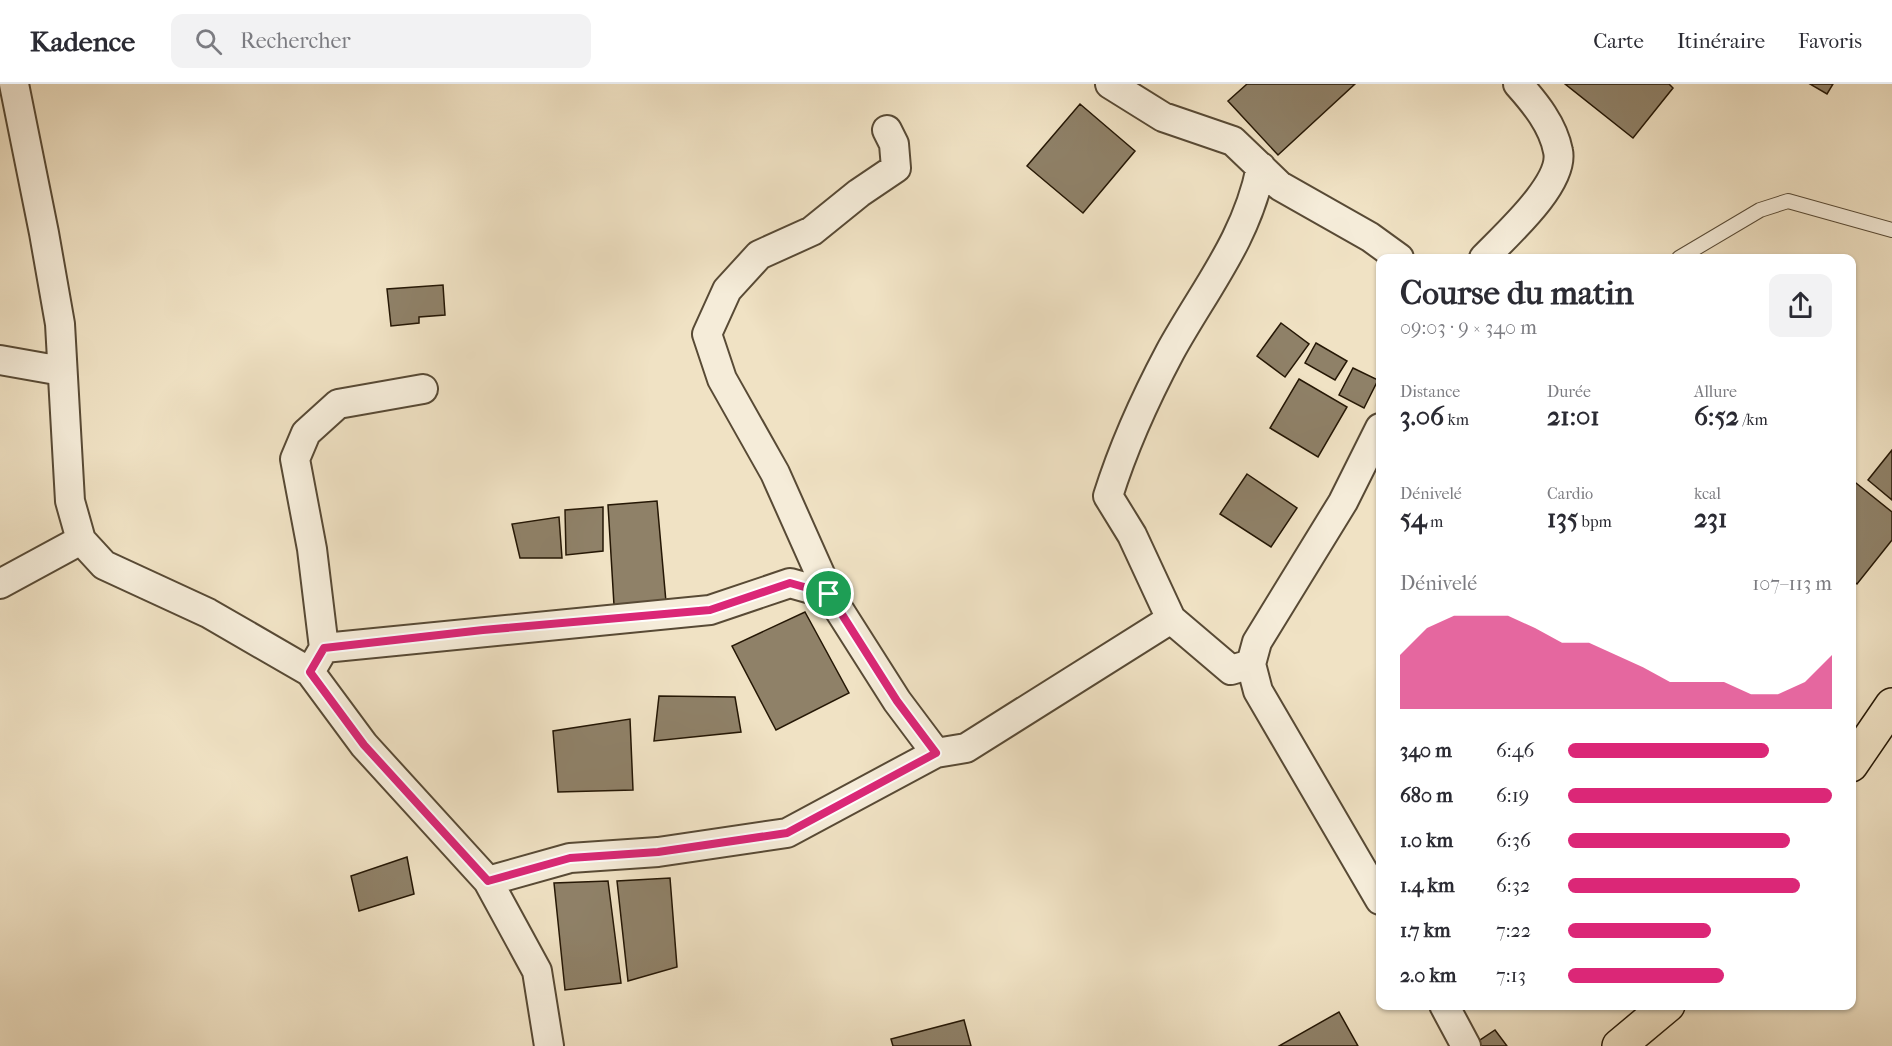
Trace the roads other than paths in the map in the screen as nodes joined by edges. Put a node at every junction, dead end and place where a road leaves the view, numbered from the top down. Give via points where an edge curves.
1 (14, 84) edge
2 (1110, 84) edge
3 (1518, 84) edge
4 (887, 129) dead end
5 (1261, 168) junction
6 (1892, 230) edge
7 (1393, 254) edge
8 (1488, 254) edge
9 (1686, 254) edge
10 (0, 360) edge
11 (62, 371) junction
12 (423, 389) dead end
13 (1376, 436) edge
14 (81, 540) junction
15 (0, 584) edge
16 (829, 594) junction
17 (1171, 619) junction
18 (317, 660) junction
19 (1251, 664) junction
20 (1892, 705) edge
21 (936, 753) junction
22 (1856, 758) edge
23 (488, 881) junction
24 (1376, 893) edge
25 (1447, 1010) edge
26 (1662, 1010) edge
27 (549, 1046) edge
28 (1466, 1046) edge
29 (1619, 1046) edge

1 - 11 street via 60,324
2 - 5 street via 1163,117 1233,141
3 - 8 street via 1546,119 1559,153 1549,186
4 - 16 street via 894,144 896,168 812,231 759,255 727,290 707,334 722,379 775,473
5 - 7 street via 1280,186
5 - 17 street via 1247,220 1171,351 1123,447 1108,496 1132,535
6 - 9 lane via 1788,201 1760,210
10 - 11 street
11 - 14 street via 70,501
12 - 18 street via 338,404 306,433 295,459 312,549
13 - 19 street via 1343,502 1257,642
14 - 15 street
14 - 18 street via 104,565
16 - 18 street via 790,583 710,610 483,630
16 - 21 street via 897,701
17 - 19 street via 1231,670
17 - 21 street via 966,748
18 - 23 street via 364,745
19 - 24 street via 1258,691
20 - 22 main road
21 - 23 street via 787,833 658,852 570,858
23 - 27 street via 537,971
25 - 28 street
26 - 29 main road

